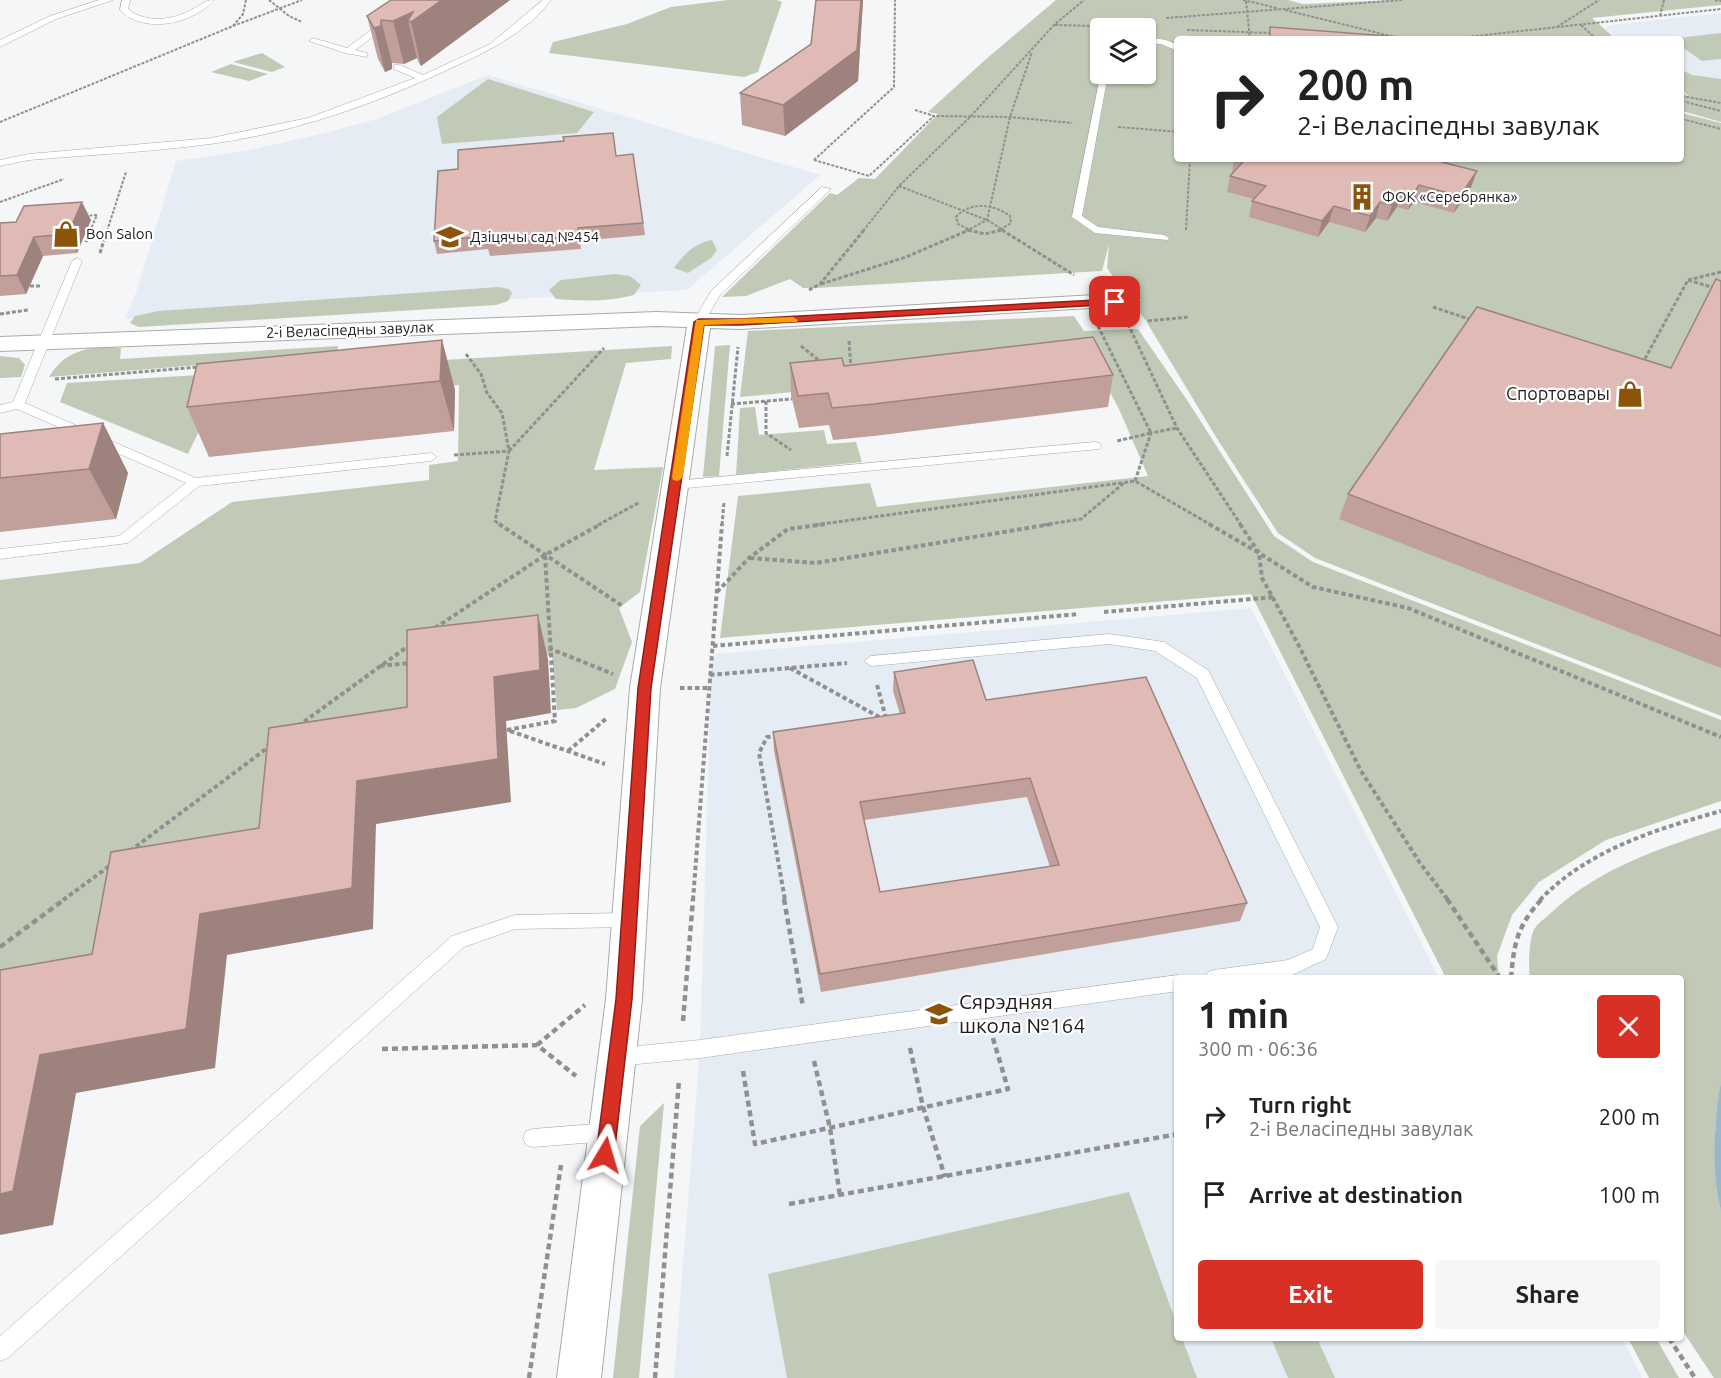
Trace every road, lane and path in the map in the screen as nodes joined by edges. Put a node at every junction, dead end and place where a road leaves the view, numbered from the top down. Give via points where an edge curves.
1 (109, 0) edge
2 (126, 0) edge
3 (210, 0) edge
4 (246, 0) edge
5 (302, 0) edge
6 (410, 0) edge
7 (547, 0) edge
8 (895, 0) edge
9 (1084, 0) edge
10 (1245, 0) edge
11 (1402, 0) edge
12 (1599, 0) edge
13 (1664, 0) edge
14 (1715, 0) edge
15 (1721, 1) edge
16 (1721, 9) edge
17 (1247, 10) junction
18 (1284, 10) junction
19 (1660, 16) junction
20 (1161, 18) dead end
21 (1090, 24) edge
22 (1581, 24) junction
23 (1054, 25) junction
24 (233, 26) junction
25 (1556, 27) junction
26 (1183, 29) dead end
27 (1250, 33) junction
28 (1272, 33) edge
29 (1391, 36) edge
30 (1476, 36) edge
31 (1593, 36) edge
32 (313, 40) dead end
33 (1156, 41) edge
34 (0, 44) edge
35 (1174, 47) edge
36 (1033, 49) junction
37 (348, 51) junction
38 (364, 56) dead end
39 (398, 67) edge
40 (423, 78) junction
41 (1102, 84) edge
42 (1684, 96) edge
43 (1684, 97) edge
44 (1684, 102) edge
45 (1721, 103) edge
46 (1695, 105) junction
47 (915, 110) dead end
48 (1721, 111) edge
49 (934, 116) junction
50 (970, 117) junction
51 (1010, 117) junction
52 (1684, 120) edge
53 (1051, 121) dead end
54 (0, 122) edge
55 (1134, 128) dead end
56 (1721, 129) edge
57 (1174, 132) edge
58 (1190, 162) edge
59 (0, 163) edge
60 (129, 163) dead end
61 (899, 186) junction
62 (826, 189) dead end
63 (989, 206) junction
64 (962, 210) junction
65 (987, 220) junction
66 (1004, 230) junction
67 (968, 231) junction
68 (1186, 233) dead end
69 (1164, 238) dead end
70 (77, 261) dead end
71 (97, 261) dead end
72 (1721, 272) edge
73 (1076, 277) dead end
74 (1688, 280) junction
75 (820, 284) junction
76 (30, 286) dead end
77 (40, 287) dead end
78 (1721, 290) edge
79 (806, 292) dead end
80 (1130, 300) dead end
81 (1432, 307) dead end
82 (28, 310) dead end
83 (0, 314) edge
84 (1189, 317) dead end
85 (1146, 321) dead end
86 (699, 322) junction
87 (1137, 322) dead end
88 (1478, 322) edge
89 (1097, 325) dead end
90 (738, 339) dead end
91 (849, 339) dead end
92 (44, 342) junction
93 (796, 342) dead end
94 (0, 344) edge
95 (605, 347) dead end
96 (466, 353) dead end
97 (827, 366) edge
98 (851, 373) edge
99 (1637, 374) edge
100 (792, 399) edge
101 (766, 401) junction
102 (731, 404) junction
103 (18, 405) junction
104 (0, 409) edge
105 (1177, 428) junction
106 (1150, 433) junction
107 (1095, 446) joint
108 (509, 451) junction
109 (451, 456) dead end
110 (431, 458) dead end
111 (824, 472) junction
112 (725, 481) junction
113 (1135, 481) dead end
114 (195, 482) junction
115 (1124, 483) dead end
116 (676, 485) junction
117 (0, 554) edge
118 (544, 555) junction
119 (749, 558) dead end
120 (1274, 597) dead end
121 (628, 610) dead end
122 (1095, 613) dead end
123 (1083, 614) dead end
124 (427, 633) edge
125 (417, 640) edge
126 (712, 646) junction
127 (551, 649) junction
128 (539, 650) edge
129 (871, 660) junction
130 (413, 663) edge
131 (378, 666) junction
132 (790, 668) junction
133 (710, 675) junction
134 (621, 676) dead end
135 (612, 714) dead end
136 (887, 721) junction
137 (876, 722) edge
138 (293, 730) edge
139 (789, 734) edge
140 (1721, 737) edge
141 (274, 744) edge
142 (568, 752) junction
143 (609, 765) dead end
144 (1721, 811) edge
145 (121, 857) edge
146 (109, 876) edge
147 (629, 920) junction
148 (0, 947) edge
149 (1238, 975) edge
150 (1511, 975) edge
151 (1174, 984) edge
152 (591, 1001) dead end
153 (985, 1010) junction
154 (904, 1021) junction
155 (808, 1034) junction
156 (738, 1044) junction
157 (537, 1045) junction
158 (336, 1050) junction
159 (681, 1052) junction
160 (617, 1057) junction
161 (579, 1078) dead end
162 (923, 1107) junction
163 (830, 1128) junction
164 (608, 1132) junction
165 (1174, 1135) edge
166 (533, 1138) dead end
167 (945, 1177) junction
168 (840, 1196) junction
169 (789, 1204) dead end
170 (1671, 1341) edge
171 (0, 1350) edge
172 (579, 1378) edge
173 (655, 1378) edge
174 (1695, 1378) edge

1 - 34 lane via 28,26
2 - 3 lane via 124,10 129,17 148,21 170,20 201,11
4 - 24 path via 243,14
5 - 24 path
6 - 37 lane
7 - 40 lane via 493,46
8 - 49 path via 894,87 814,160 869,176
9 - 23 path
10 - 17 path
10 - 18 path
11 - 18 path
12 - 25 path
13 - 19 path
14 - 15 path
16 - 19 path
17 - 18 path
17 - 20 path
17 - 27 path
18 - 29 path
19 - 22 path
21 - 23 path
22 - 25 path
22 - 31 path
23 - 36 path
24 - 54 path
25 - 30 path
26 - 27 path
27 - 28 path
32 - 37 lane
33 - 35 lane
36 - 50 path
36 - 51 path
37 - 38 lane
39 - 40 lane
40 - 59 lane via 311,120 211,141
41 - 69 lane via 1077,217 1095,230
42 - 45 path
43 - 46 path
44 - 46 path
46 - 48 path
47 - 49 path
49 - 50 path
50 - 51 path
50 - 61 path
51 - 53 path
51 - 63 path
52 - 56 path
55 - 57 path
58 - 68 path
60 - 71 path
61 - 64 path
61 - 75 path
62 - 86 lane via 715,293
63 - 64 path
63 - 65 path
63 - 66 path via 1010,216 1011,224
64 - 65 path
64 - 67 path via 956,217 958,224
65 - 66 path
65 - 67 path
66 - 67 path
66 - 73 path
67 - 75 path via 866,271
70 - 92 lane
72 - 74 path
74 - 78 path
74 - 99 path
75 - 79 path
76 - 77 path
80 - 86 street, 2-і Веласіпедны завулак
81 - 88 path
82 - 83 path
84 - 85 path
86 - 92 street, 2-і Веласіпедны завулак via 656,319
86 - 116 street
87 - 105 path via 1128,323
89 - 106 path
90 - 102 path
91 - 98 path
92 - 94 street, 2-і Веласіпедны завулак
92 - 103 lane
93 - 97 path
95 - 108 path
96 - 108 path via 502,413
100 - 101 path
101 - 102 path
101 - 111 path via 766,433
102 - 112 path
103 - 104 lane
103 - 114 lane
105 - 106 path
105 - 140 path via 1259,553 1313,588 1408,608
106 - 107 path
106 - 113 path
107 - 111 lane
108 - 109 path
108 - 118 path via 495,521
110 - 114 lane
111 - 112 lane
112 - 116 lane
112 - 126 path
114 - 117 lane via 123,540
115 - 119 path via 1081,519 816,563
116 - 118 path
116 - 147 street via 645,688
118 - 121 path
118 - 124 path
118 - 127 path
120 - 122 path
123 - 126 path
125 - 131 path
126 - 133 path
127 - 128 path
127 - 134 path
127 - 142 path via 555,721 507,730
129 - 132 path
129 - 136 path
129 - 149 lane via 1109,639 1159,646 1203,674 1329,927 1320,954 1290,968
130 - 131 path
131 - 138 path
132 - 133 path
132 - 136 path
133 - 159 path
135 - 142 path
136 - 137 path
139 - 155 path via 767,737 759,753
141 - 145 path
142 - 143 path
144 - 150 path via 1634,840 1560,881 1540,898 1514,938
146 - 148 path via 112,864
147 - 158 lane via 515,922 458,941
147 - 160 street
151 - 153 lane
152 - 157 path
153 - 154 lane
153 - 162 path via 1008,1089
154 - 155 lane
154 - 162 path
155 - 156 lane
155 - 163 path
156 - 159 lane
156 - 163 path via 755,1144
157 - 158 path
157 - 161 path
158 - 171 lane
159 - 160 lane
159 - 173 path
160 - 164 street
162 - 163 path
162 - 167 path
163 - 168 path
164 - 166 lane
164 - 172 street
165 - 167 path
167 - 168 path
168 - 169 path
170 - 174 path

